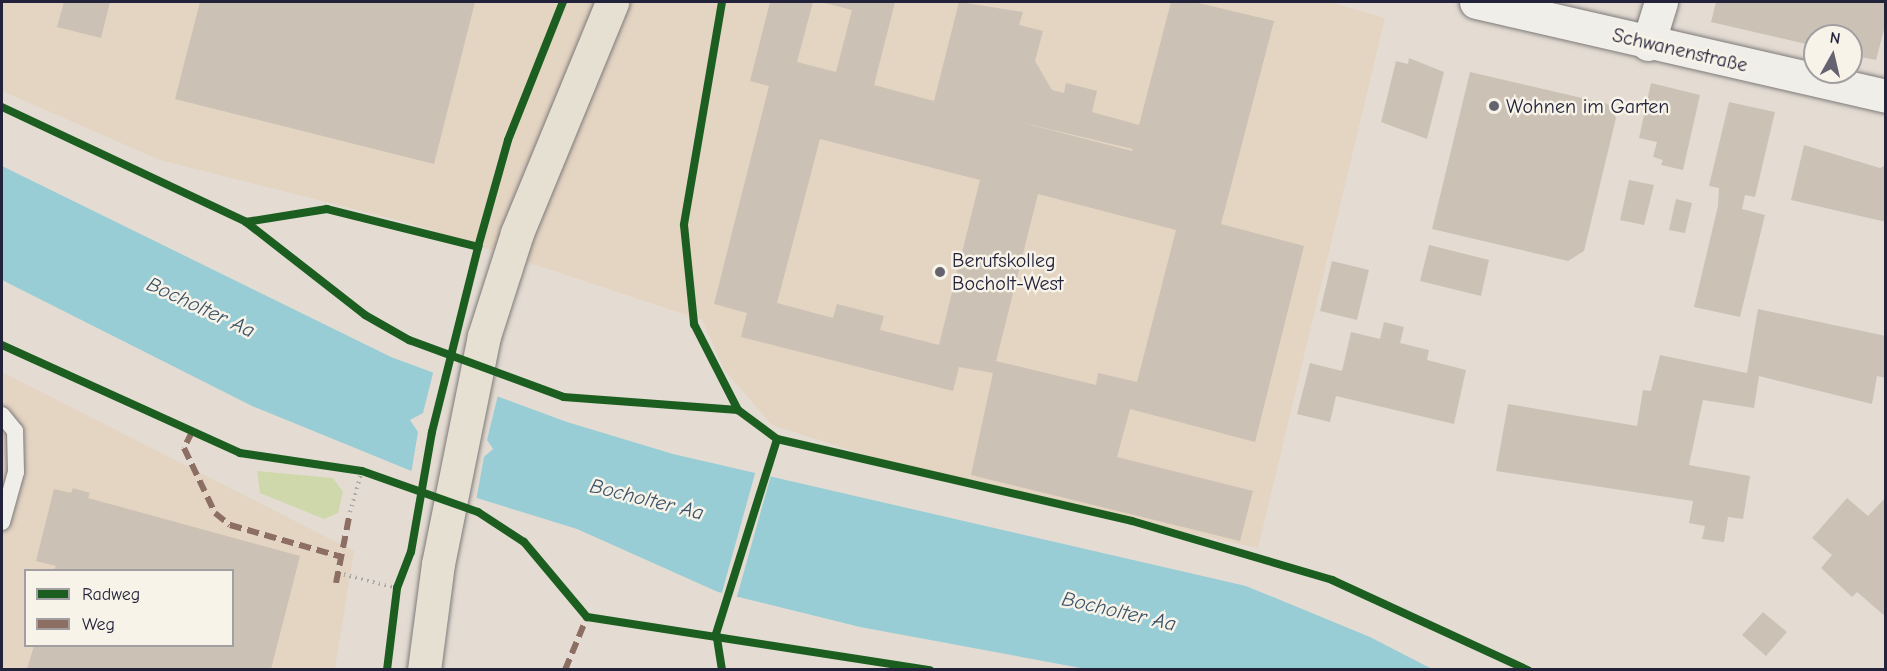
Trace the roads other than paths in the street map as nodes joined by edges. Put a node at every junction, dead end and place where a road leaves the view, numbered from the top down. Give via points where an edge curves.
1 (612, 2) edge
2 (1476, 2) edge
3 (1661, 2) edge
4 (1647, 44) junction
5 (1886, 96) edge
6 (2, 415) edge
7 (2, 522) edge
8 (424, 669) edge

1 - 8 main road via 517,233 484,336 438,564
2 - 4 street, Schwanenstraße
3 - 4 street
4 - 5 street, Schwanenstraße
6 - 7 lane via 15,431 16,472

